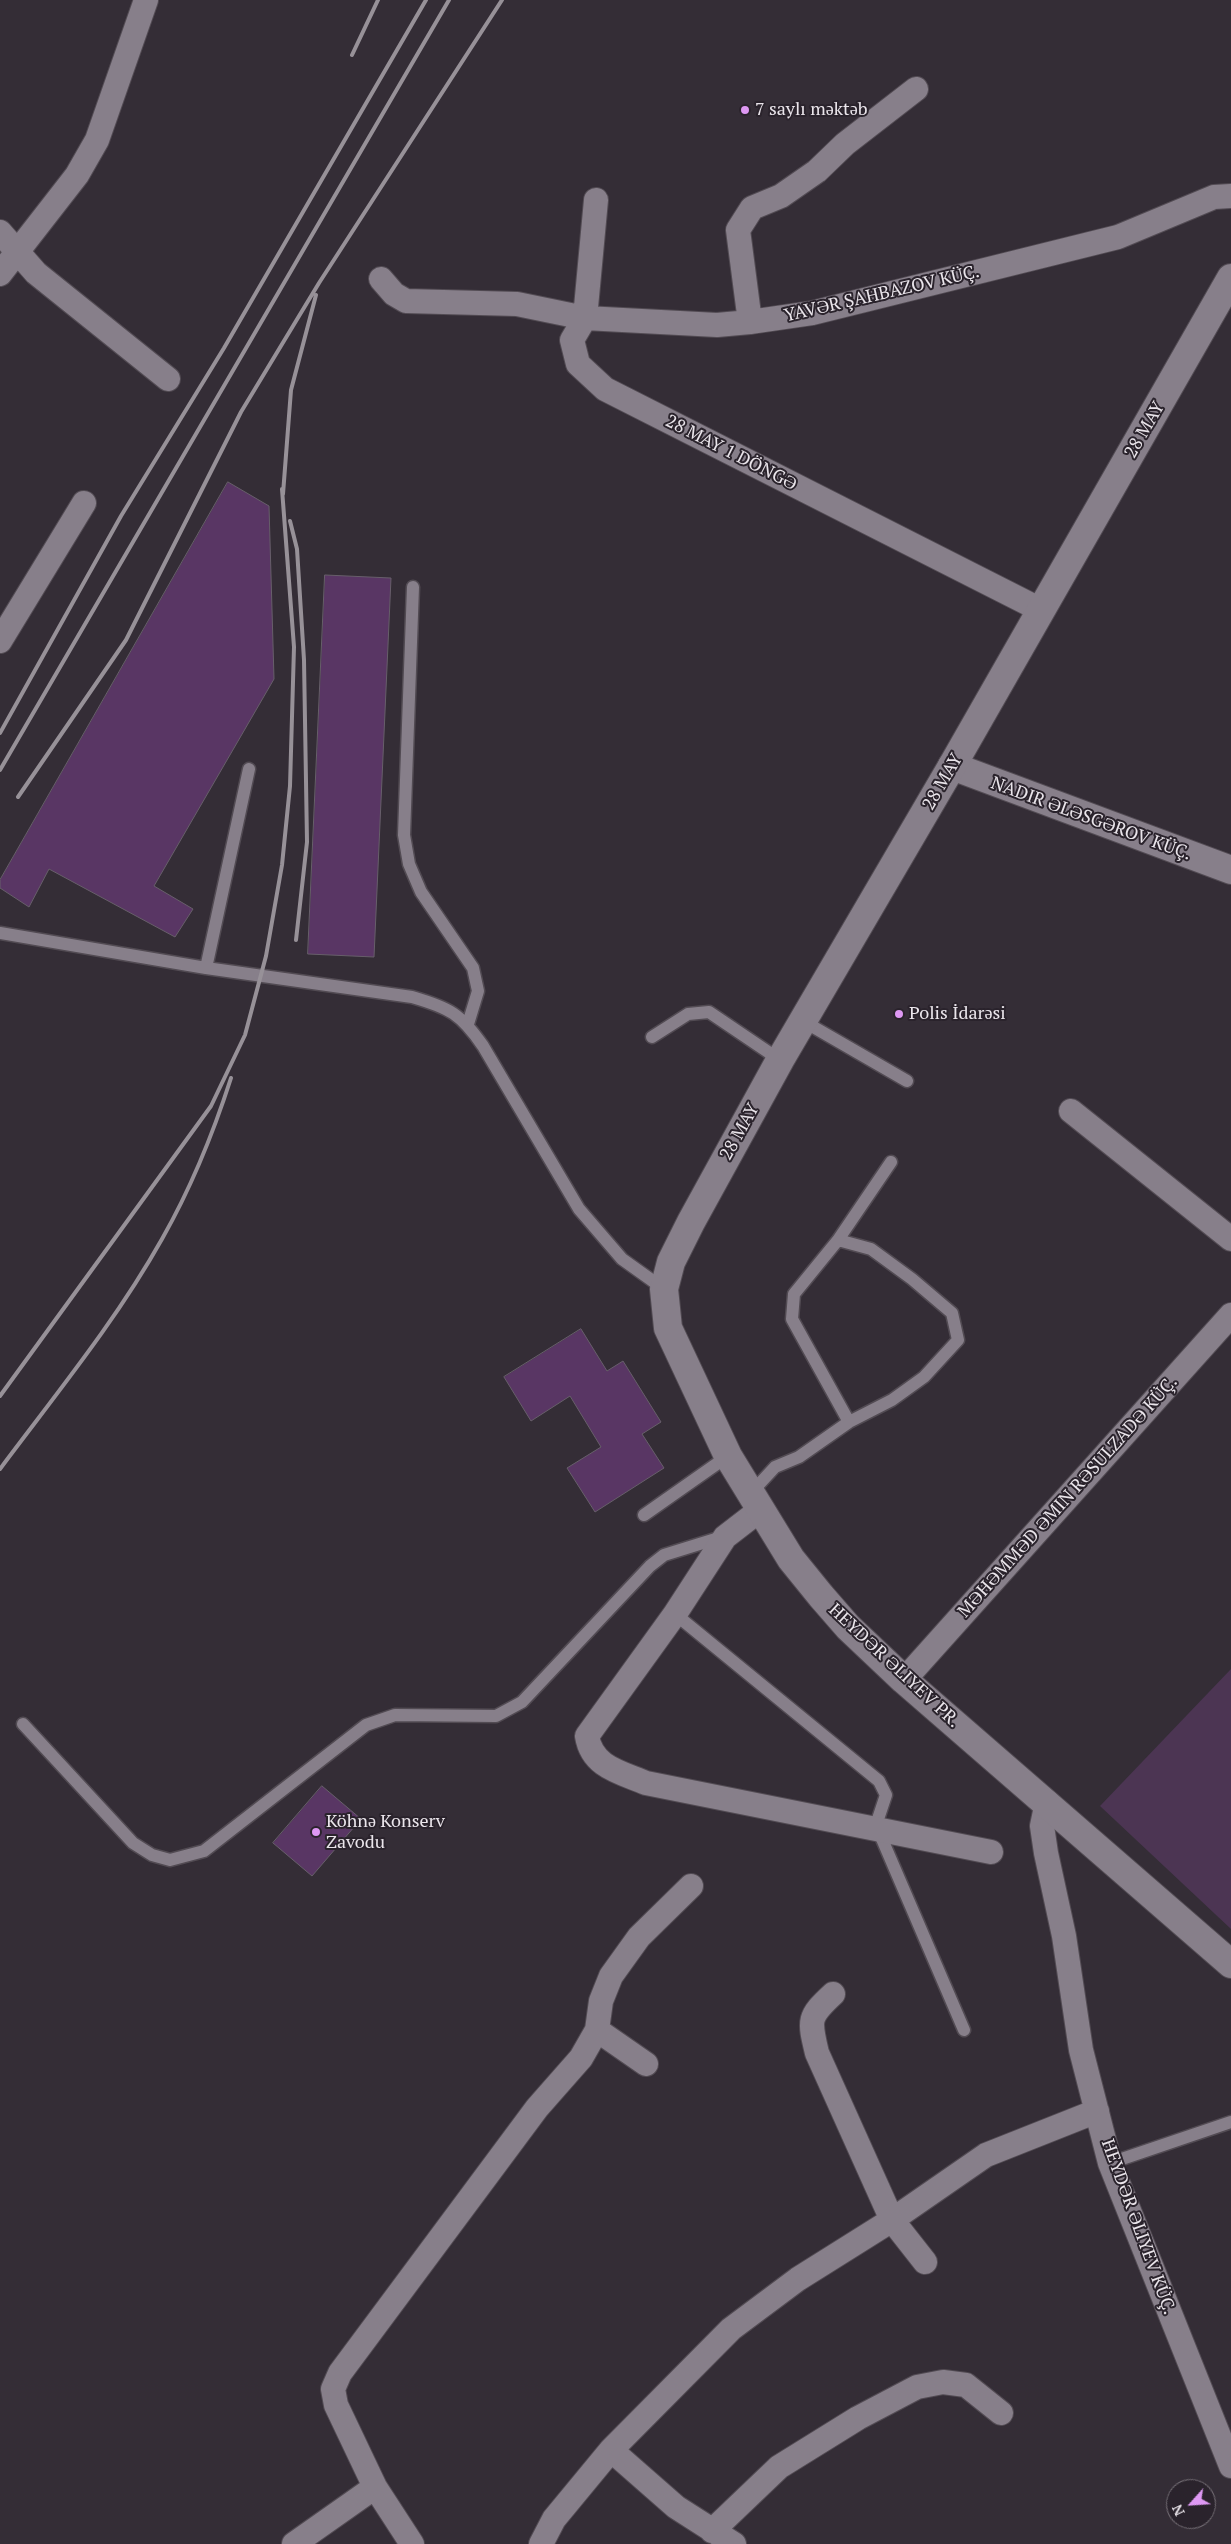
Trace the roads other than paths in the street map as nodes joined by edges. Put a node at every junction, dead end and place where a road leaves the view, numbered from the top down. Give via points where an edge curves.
1 (146, 0) edge
2 (916, 89) dead end
3 (1231, 196) edge
4 (596, 200) dead end
5 (0, 232) edge
6 (18, 251) junction
7 (0, 274) edge
8 (1231, 278) edge
9 (381, 279) dead end
10 (585, 318) junction
11 (750, 322) junction
12 (168, 379) dead end
13 (84, 503) dead end
14 (413, 587) dead end
15 (1041, 610) junction
16 (0, 642) edge
17 (952, 766) junction
18 (249, 769) dead end
19 (1231, 870) edge
20 (0, 933) edge
21 (206, 968) junction
22 (803, 1021) junction
23 (468, 1024) junction
24 (652, 1037) dead end
25 (780, 1060) junction
26 (906, 1081) dead end
27 (1071, 1111) dead end
28 (891, 1162) dead end
29 (838, 1240) junction
30 (1231, 1240) edge
31 (664, 1289) junction
32 (1231, 1314) edge
33 (849, 1422) junction
34 (728, 1456) junction
35 (755, 1502) junction
36 (644, 1515) dead end
37 (725, 1537) junction
38 (675, 1614) junction
39 (904, 1680) junction
40 (22, 1724) dead end
41 (1046, 1802) junction
42 (874, 1828) junction
43 (991, 1852) dead end
44 (691, 1886) dead end
45 (1231, 1964) edge
46 (833, 1994) dead end
47 (597, 2030) junction
48 (964, 2030) dead end
49 (646, 2064) dead end
50 (1097, 2110) junction
51 (1231, 2122) edge
52 (1110, 2163) junction
53 (892, 2220) junction
54 (925, 2262) dead end
55 (1001, 2413) dead end
56 (610, 2450) junction
57 (1231, 2466) edge
58 (375, 2487) junction
59 (712, 2531) junction
60 (294, 2544) edge
61 (412, 2544) edge
62 (541, 2544) edge
63 (734, 2544) edge

1 - 6 street via 97,140 77,175
2 - 11 street via 845,144 817,171 781,196 752,208 738,230
3 - 11 street, YAVƏR ŞAHBAZOV KÜÇ. via 1214,197 1118,237 812,314
4 - 10 street, 28 MAY 1 DÖNGƏ
5 - 6 street
6 - 7 street
6 - 12 street via 36,273
8 - 15 main road, 28 MAY
9 - 10 street, YAVƏR ŞAHBAZOV KÜÇ. via 394,294 406,300 517,304
10 - 11 street, YAVƏR ŞAHBAZOV KÜÇ. via 717,324
10 - 15 street, 28 MAY 1 DÖNGƏ via 572,340 578,364 605,389
13 - 16 street
14 - 23 lane via 404,835 409,864 421,892 473,968 478,991
15 - 17 main road, 28 MAY
17 - 19 main road, NADIR ƏLƏSGƏROV KÜÇ.
17 - 22 main road, 28 MAY
18 - 21 lane
20 - 21 lane
21 - 23 lane via 412,997 445,1007
22 - 25 main road, 28 MAY
22 - 26 lane
23 - 31 lane via 579,1209 622,1260
24 - 25 lane via 688,1014 709,1012
25 - 31 main road, 28 MAY via 691,1222 671,1262
27 - 30 street
28 - 29 lane
29 - 33 lane via 794,1294 792,1319
29 - 33 lane via 871,1249 912,1279 952,1313 958,1340 924,1377 892,1400
31 - 34 main road, HEYDƏR ƏLIYEV PR. via 668,1328
32 - 39 street, MƏHƏMMƏD ƏMIN RƏSULZADƏ KÜÇ.
33 - 35 lane via 799,1457 775,1467
34 - 35 main road, HEYDƏR ƏLIYEV PR.
34 - 36 lane
35 - 37 street
35 - 39 main road, HEYDƏR ƏLIYEV PR. via 791,1558 821,1596 848,1627
37 - 38 street
37 - 40 lane via 664,1555 650,1566 522,1702 496,1716 395,1715 366,1725 204,1851 170,1860 152,1855 133,1843
38 - 42 lane via 879,1781 886,1796
38 - 42 street via 587,1736 589,1750 602,1764 646,1782
39 - 41 main road, HEYDƏR ƏLIYEV PR.
41 - 45 main road, HEYDƏR ƏLIYEV PR.
41 - 50 street, HEYDƏR ƏLIYEV KÜÇ. via 1042,1826 1046,1853 1064,1936 1081,2050
42 - 43 street
42 - 48 lane via 879,1832
44 - 47 street via 639,1936 611,1976 601,2000
46 - 53 street via 815,2011 811,2028 817,2053
47 - 49 street
47 - 58 street via 581,2058 537,2108 340,2373 333,2389 336,2405
50 - 52 street, HEYDƏR ƏLIYEV KÜÇ.
50 - 53 street via 986,2155
51 - 52 lane
52 - 57 street, HEYDƏR ƏLIYEV KÜÇ.
53 - 54 street
53 - 56 street via 798,2279 731,2329
55 - 59 street via 966,2385 943,2382 917,2387 858,2418 778,2467
56 - 59 street via 676,2507
56 - 62 street via 554,2519
58 - 60 street
58 - 61 street
59 - 63 street

